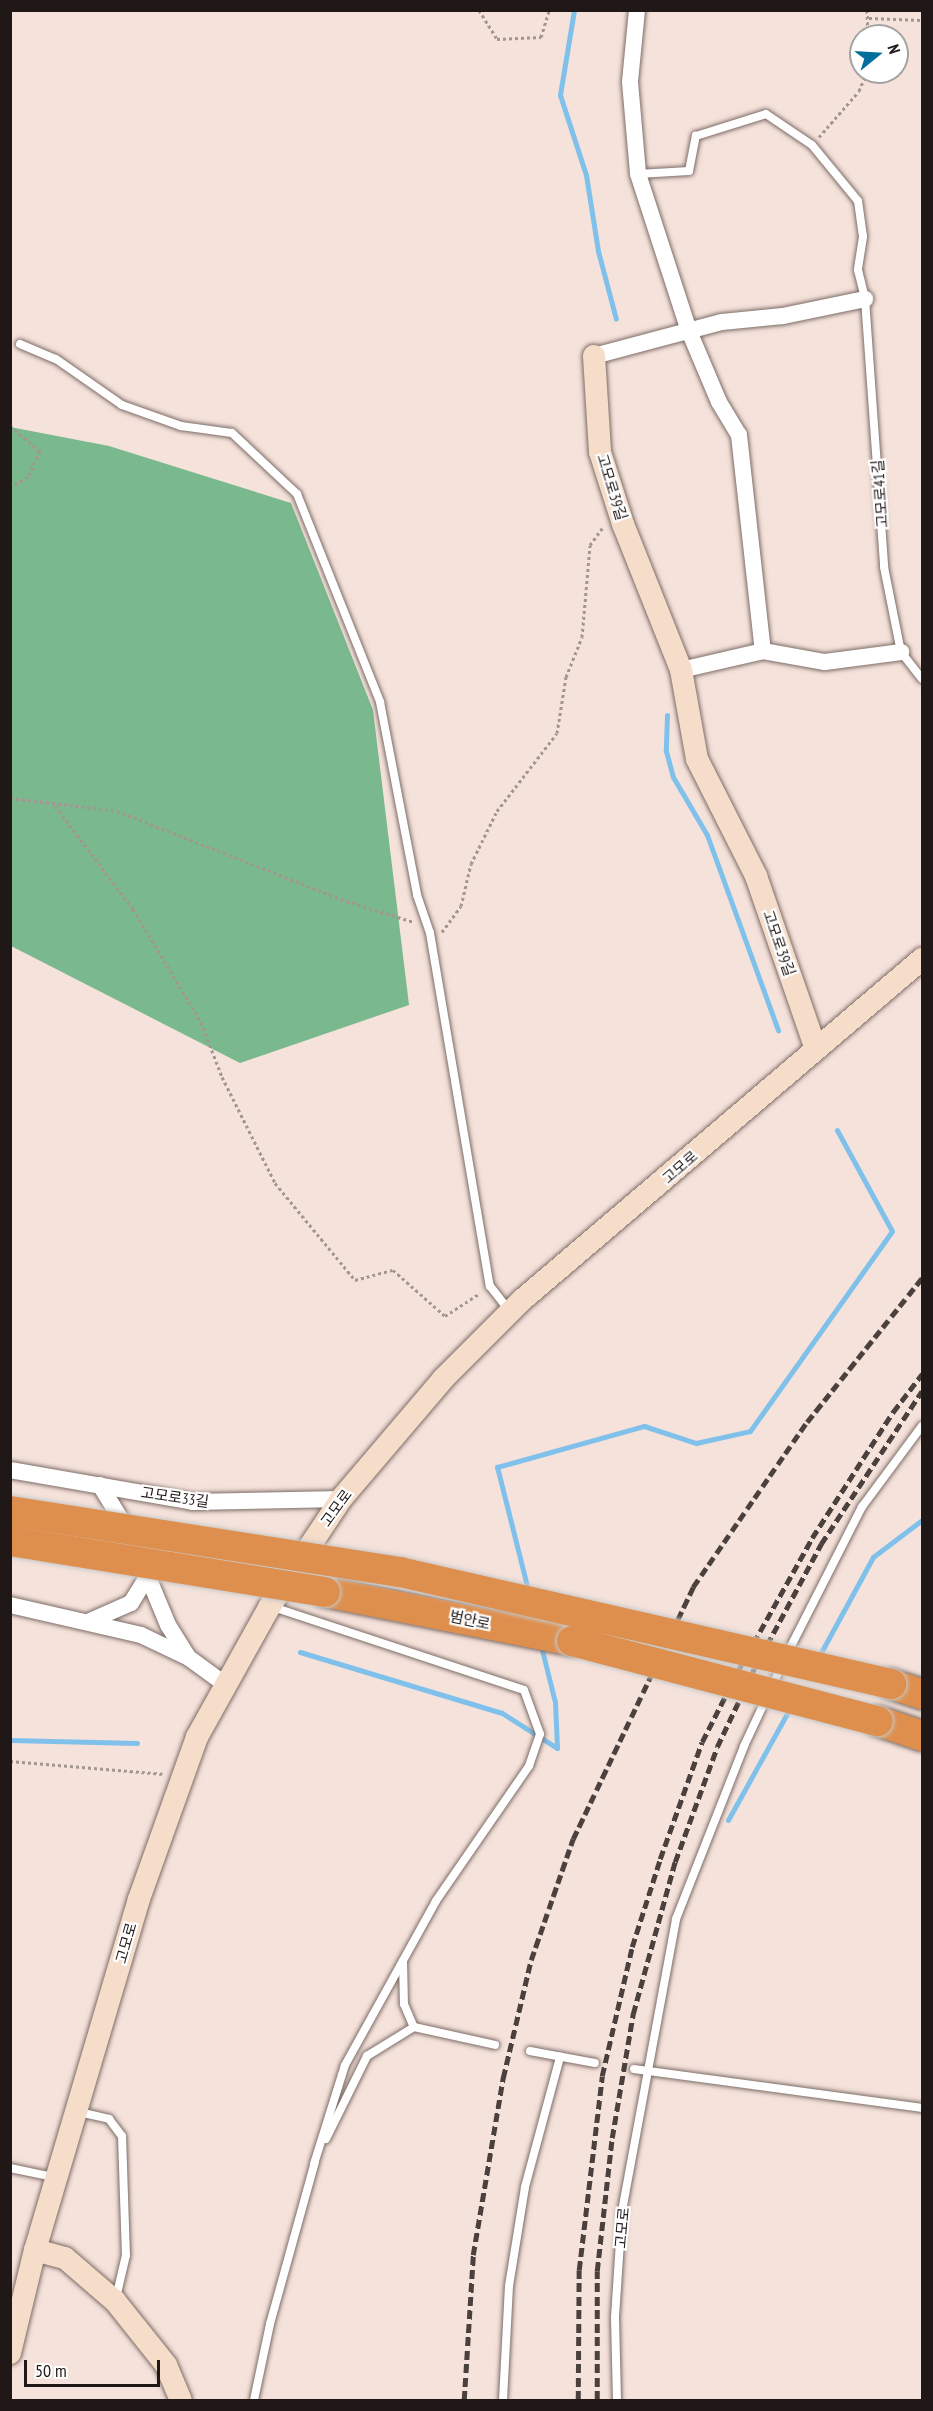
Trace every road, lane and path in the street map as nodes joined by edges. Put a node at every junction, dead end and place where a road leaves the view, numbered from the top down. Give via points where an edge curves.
1 (479, 10) edge
2 (549, 10) edge
3 (637, 10) edge
4 (867, 10) edge
5 (869, 18) junction
6 (922, 20) edge
7 (869, 24) edge
8 (862, 84) edge
9 (812, 145) junction
10 (638, 174) junction
11 (865, 300) junction
12 (689, 331) junction
13 (20, 344) dead end
14 (594, 356) joint
15 (10, 426) edge
16 (10, 487) edge
17 (763, 651) junction
18 (901, 652) junction
19 (681, 670) junction
20 (922, 679) edge
21 (53, 804) dead end
22 (922, 958) edge
23 (816, 1049) junction
24 (490, 1286) junction
25 (510, 1312) junction
26 (922, 1425) edge
27 (10, 1470) edge
28 (100, 1485) junction
29 (341, 1499) junction
30 (10, 1511) edge
31 (10, 1540) edge
32 (148, 1576) junction
33 (10, 1605) edge
34 (270, 1606) junction
35 (90, 1621) junction
36 (189, 1658) junction
37 (226, 1685) junction
38 (922, 1694) edge
39 (922, 1736) edge
40 (10, 1761) edge
41 (183, 1776) junction
42 (403, 1959) junction
43 (414, 2027) junction
44 (495, 2045) dead end
45 (530, 2052) dead end
46 (560, 2057) junction
47 (595, 2063) dead end
48 (634, 2069) dead end
49 (648, 2071) junction
50 (922, 2108) edge
51 (77, 2111) junction
52 (314, 2164) junction
53 (10, 2168) edge
54 (56, 2178) junction
55 (35, 2250) junction
56 (115, 2301) junction
57 (10, 2353) edge
58 (181, 2400) edge
59 (254, 2400) edge
60 (503, 2400) edge
61 (616, 2400) edge

1 - 2 path via 497,39 541,36
3 - 10 street via 630,82
4 - 5 path
5 - 6 path
5 - 7 path
8 - 9 path
9 - 10 lane via 766,114 696,136 689,171
9 - 11 lane, 고모로41길 via 858,201 863,237 858,270
10 - 12 street
11 - 12 street via 783,316 722,322
11 - 18 lane, 고모로41길 via 884,567
12 - 14 street, 고모로39길
12 - 17 street via 719,402 739,435
13 - 24 lane via 56,359 122,405 181,426 232,433 297,494 380,702 417,895 430,933
14 - 19 main road, 고모로39길 via 600,452 623,524
15 - 16 path via 40,451 28,477
17 - 18 street via 825,662
17 - 19 street
18 - 20 lane, 고모로41길
19 - 23 main road, 고모로39길 via 697,759 756,876
21 - 24 path via 133,909 201,1022 222,1077 275,1183 355,1280 393,1270 445,1316
22 - 23 main road, 고모로
23 - 25 main road, 고모로
24 - 25 lane
25 - 29 main road, 고모로 via 443,1379
26 - 49 lane, 고모로 via 862,1507 820,1585 744,1746 676,1919
27 - 28 street, 고모로33길
28 - 29 street, 고모로33길 via 224,1504
28 - 32 street via 130,1535
29 - 34 main road, 고모로
30 - 38 highway, bridge via 400,1572
31 - 39 highway, 범안로, bridge via 347,1595 572,1641
32 - 35 street via 131,1603
32 - 36 street via 168,1625
33 - 35 street
34 - 37 main road, 고모로
34 - 42 lane via 524,1690 540,1734 529,1766 436,1901
35 - 36 street via 141,1635
36 - 37 street
37 - 41 main road, 고모로 via 196,1737
40 - 41 path
41 - 51 main road, 고모로 via 139,1899
42 - 43 lane via 404,2004
42 - 52 lane via 345,2065
43 - 44 lane
43 - 52 lane via 367,2056
45 - 46 lane
46 - 47 lane
46 - 60 lane via 525,2187 509,2286
48 - 49 lane
49 - 50 lane
49 - 61 lane, 고모로 via 622,2211 615,2317
51 - 54 main road, 고모로
51 - 56 lane via 109,2119 122,2136 126,2255
52 - 59 lane via 270,2324
53 - 54 lane
54 - 55 main road, 고모로
55 - 56 main road via 65,2258
55 - 57 main road, 고모로
56 - 58 main road via 166,2365

